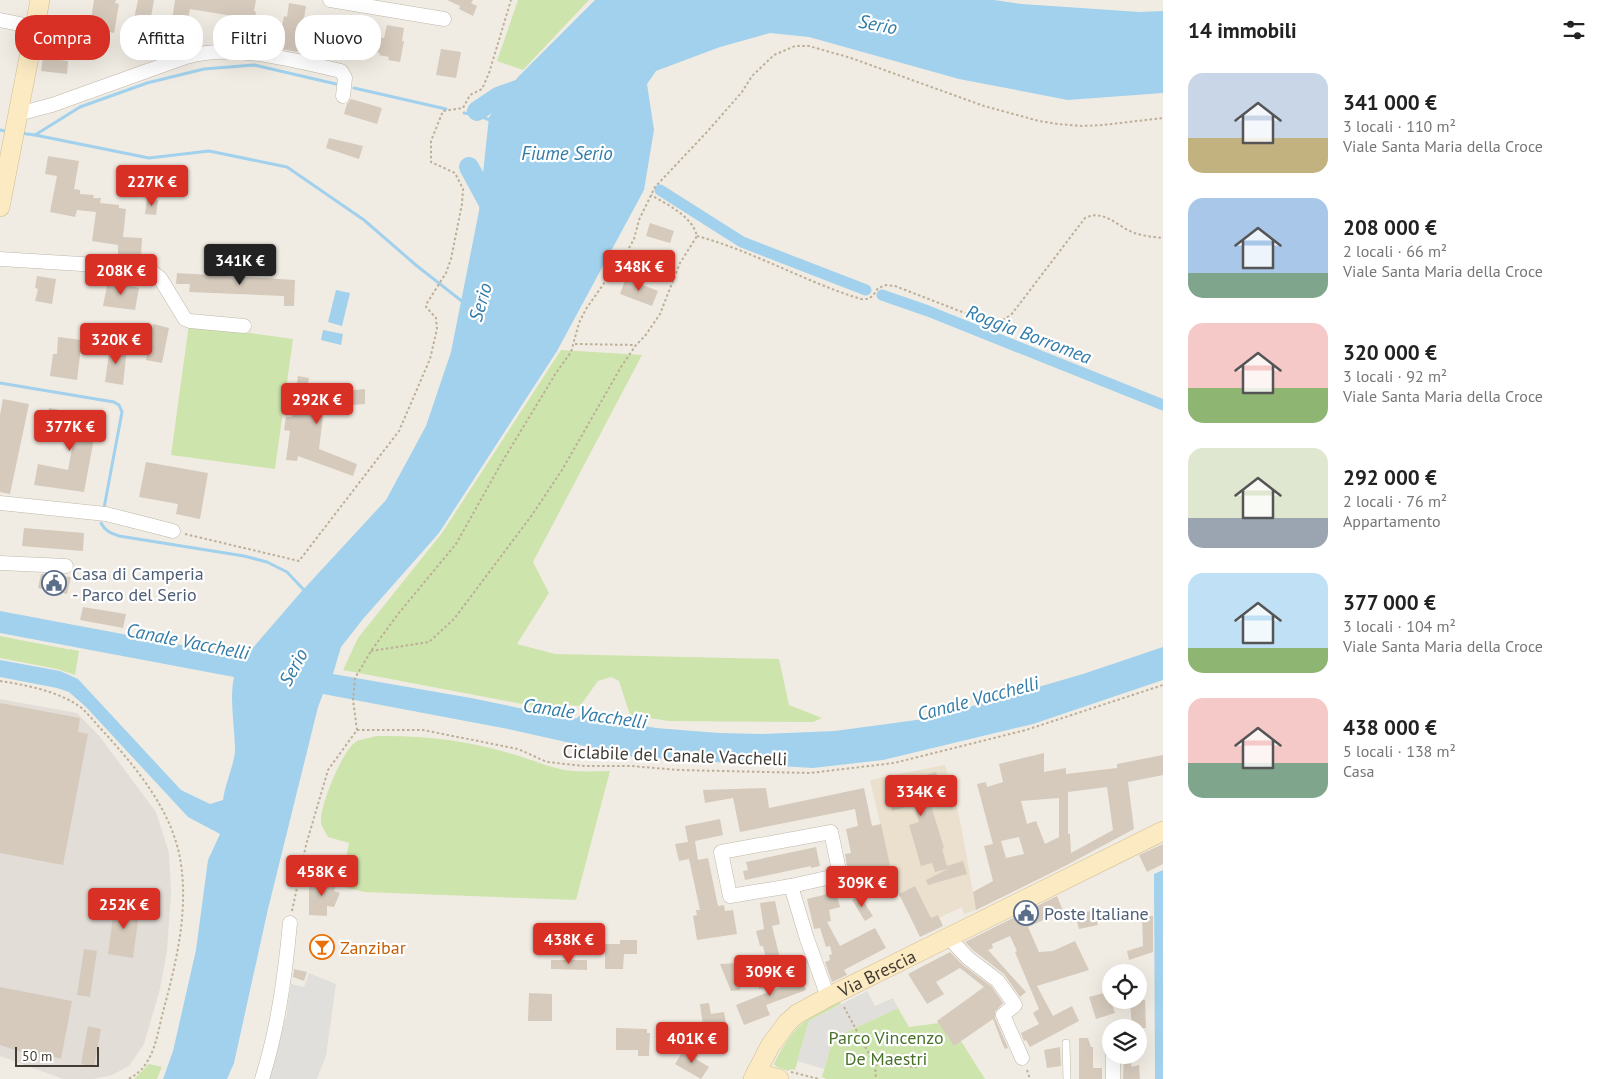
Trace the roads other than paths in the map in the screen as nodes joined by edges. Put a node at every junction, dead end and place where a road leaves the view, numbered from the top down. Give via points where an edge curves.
1 (40, 0) edge
2 (330, 0) edge
3 (37, 15) edge
4 (444, 18) dead end
5 (0, 20) edge
6 (15, 23) edge
7 (28, 60) edge
8 (342, 96) dead end
9 (15, 126) junction
10 (0, 207) edge
11 (0, 259) edge
12 (244, 326) dead end
13 (0, 502) edge
14 (172, 531) road end
15 (0, 563) edge
16 (66, 566) dead end
17 (1163, 831) edge
18 (791, 886) junction
19 (290, 923) road end
20 (948, 938) junction
21 (832, 995) junction
22 (1066, 1043) dead end
23 (1022, 1058) dead end
24 (1113, 1064) edge
25 (754, 1076) edge
26 (262, 1079) edge
27 (779, 1079) edge
28 (1067, 1079) edge
29 (1113, 1079) edge

1 - 3 street
2 - 4 street
5 - 6 street
7 - 9 street
8 - 9 street via 345,78 341,71 235,51 201,53 52,105
9 - 10 street
11 - 12 street via 147,268 160,278 190,322
13 - 14 street via 106,514
15 - 16 street
17 - 20 street, Via Brescia
18 - 18 street via 840,875 831,832 721,852 730,896
18 - 21 street via 807,939
19 - 26 street via 286,972 272,1047
20 - 21 street, Via Brescia
20 - 23 street via 998,981 1015,1004 1003,1015
21 - 25 street, Via Brescia via 787,1023
22 - 28 lane
24 - 29 street
25 - 27 street

